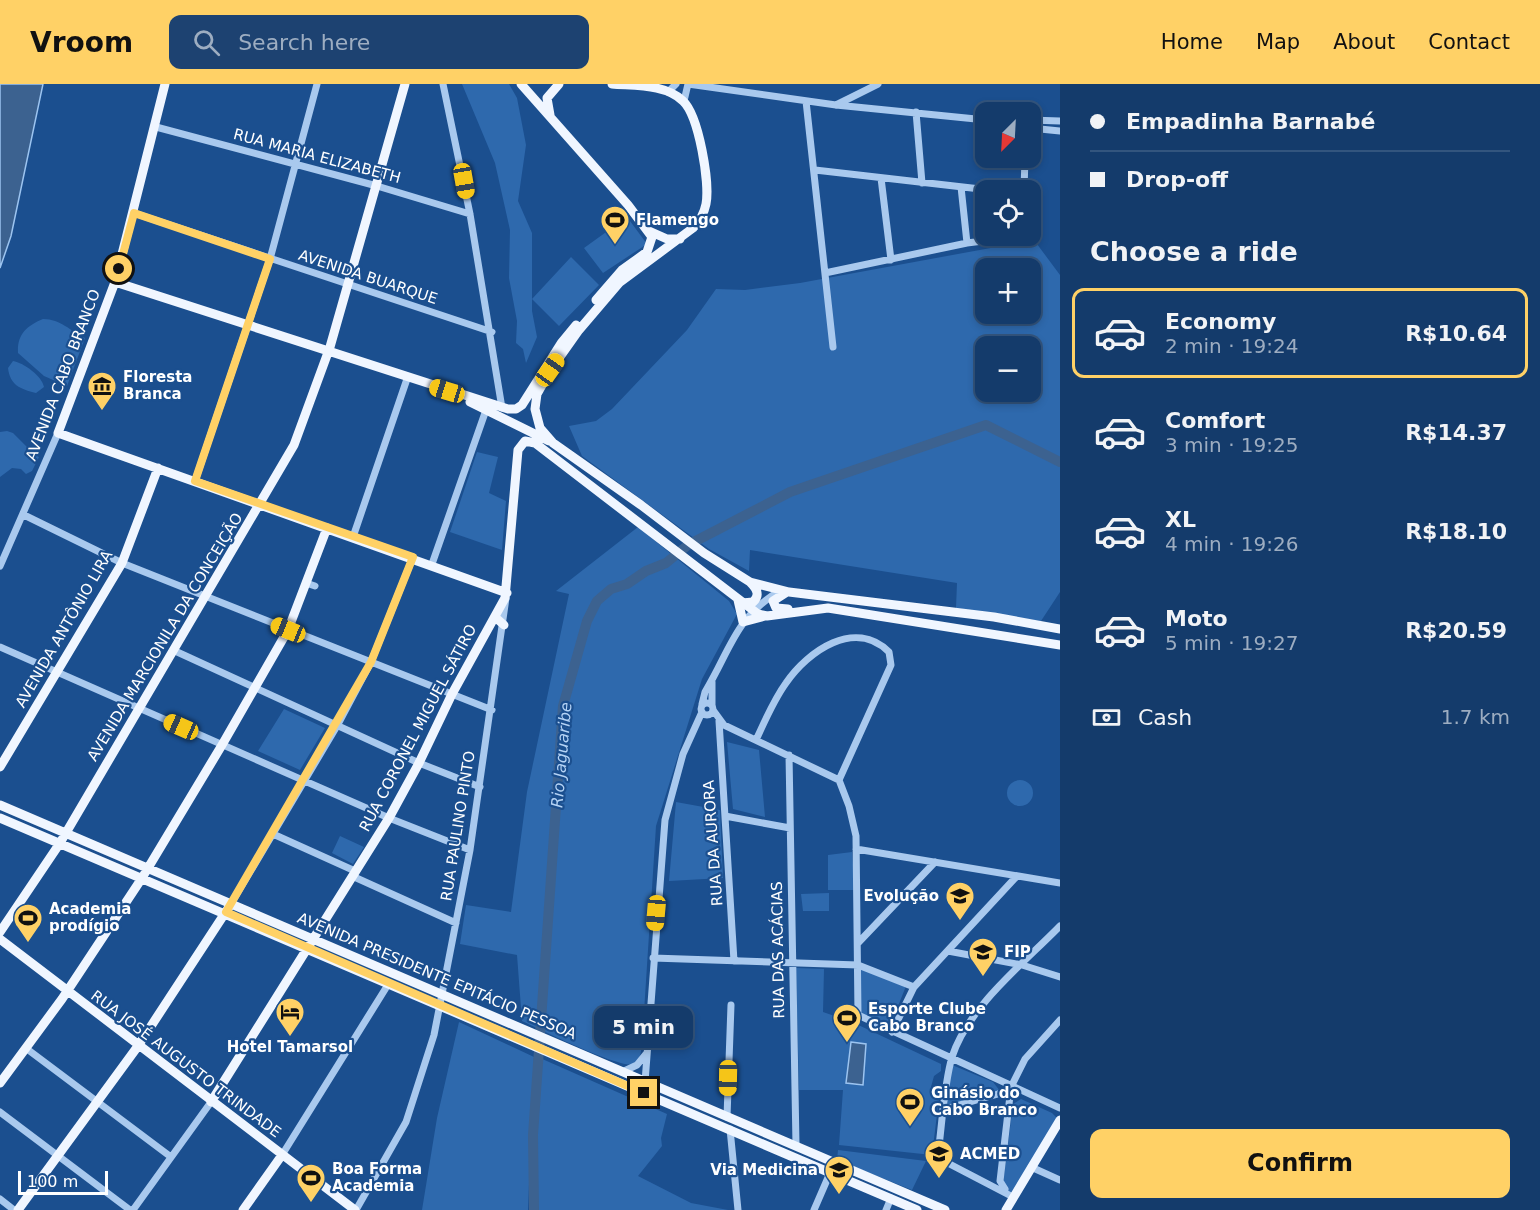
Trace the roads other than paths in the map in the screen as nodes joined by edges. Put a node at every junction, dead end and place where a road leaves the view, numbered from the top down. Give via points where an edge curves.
1 (165, 84) edge
2 (318, 84) edge
3 (405, 84) edge
4 (443, 84) edge
5 (521, 84) edge
6 (559, 84) edge
7 (612, 84) edge
8 (676, 84) edge
9 (688, 84) edge
10 (878, 84) edge
11 (865, 87) edge
12 (668, 92) junction
13 (684, 101) junction
14 (806, 101) junction
15 (836, 105) junction
16 (916, 112) junction
17 (975, 119) edge
18 (1041, 120) edge
19 (1060, 121) edge
20 (557, 125) junction
21 (156, 127) junction
22 (1041, 130) edge
23 (1060, 131) edge
24 (297, 165) junction
25 (815, 170) junction
26 (881, 178) junction
27 (922, 183) junction
28 (377, 186) junction
29 (961, 187) junction
30 (975, 188) edge
31 (134, 213) junction
32 (470, 214) junction
33 (650, 231) junction
34 (680, 240) junction
35 (975, 242) edge
36 (967, 243) junction
37 (270, 259) junction
38 (891, 260) junction
39 (825, 273) junction
40 (115, 282) junction
41 (347, 284) junction
42 (248, 326) junction
43 (492, 332) junction
44 (833, 347) dead end
45 (328, 353) junction
46 (407, 379) junction
47 (447, 391) junction
48 (502, 408) junction
49 (486, 410) junction
50 (58, 433) junction
51 (553, 443) junction
52 (158, 468) junction
53 (195, 481) junction
54 (260, 505) junction
55 (24, 515) junction
56 (327, 528) junction
57 (353, 537) junction
58 (413, 557) junction
59 (122, 563) junction
60 (432, 564) junction
61 (0, 566) edge
62 (750, 582) junction
63 (785, 591) junction
64 (507, 592) junction
65 (205, 597) junction
66 (740, 602) junction
67 (809, 609) junction
68 (751, 611) junction
69 (767, 616) junction
70 (495, 617) junction
71 (743, 622) junction
72 (504, 625) junction
73 (1060, 629) edge
74 (288, 630) junction
75 (1060, 645) edge
76 (0, 647) edge
77 (175, 651) junction
78 (371, 662) junction
79 (58, 672) junction
80 (712, 682) junction
81 (255, 688) junction
82 (452, 694) junction
83 (702, 704) junction
84 (713, 707) junction
85 (140, 709) junction
86 (492, 710) junction
87 (703, 714) junction
88 (721, 723) junction
89 (337, 726) junction
90 (756, 740) junction
91 (222, 745) junction
92 (789, 755) junction
93 (419, 763) junction
94 (0, 767) edge
95 (305, 780) junction
96 (839, 780) junction
97 (480, 787) junction
98 (0, 805) edge
99 (724, 816) junction
100 (0, 818) edge
101 (388, 818) junction
102 (790, 828) junction
103 (65, 834) junction
104 (273, 834) junction
105 (60, 843) junction
106 (856, 849) junction
107 (470, 850) junction
108 (935, 862) junction
109 (148, 869) junction
110 (354, 873) junction
111 (1017, 876) junction
112 (142, 878) junction
113 (1060, 883) edge
114 (229, 908) junction
115 (456, 923) junction
116 (1060, 926) edge
117 (0, 932) edge
118 (0, 939) edge
119 (858, 943) junction
120 (311, 944) junction
121 (948, 951) junction
122 (652, 958) junction
123 (734, 961) junction
124 (792, 962) junction
125 (858, 965) junction
126 (1022, 965) junction
127 (1060, 977) edge
128 (389, 983) junction
129 (914, 987) junction
130 (68, 991) junction
131 (442, 1000) junction
132 (731, 1005) dead end
133 (1060, 1020) edge
134 (892, 1032) junction
135 (138, 1046) junction
136 (27, 1049) junction
137 (646, 1054) junction
138 (951, 1059) junction
139 (621, 1072) junction
140 (645, 1082) junction
141 (0, 1083) edge
142 (1011, 1087) junction
143 (98, 1102) junction
144 (211, 1102) junction
145 (1060, 1108) edge
146 (945, 1109) junction
147 (0, 1112) edge
148 (727, 1117) junction
149 (1060, 1120) edge
150 (730, 1129) junction
151 (796, 1145) junction
152 (58, 1155) junction
153 (282, 1155) junction
154 (171, 1157) junction
155 (1031, 1167) junction
156 (830, 1173) junction
157 (1060, 1180) edge
158 (997, 1184) junction
159 (1014, 1194) junction
160 (891, 1198) junction
161 (0, 1199) edge
162 (16, 1210) edge
163 (131, 1210) edge
164 (243, 1210) edge
165 (356, 1210) edge
166 (738, 1210) edge
167 (814, 1210) edge
168 (886, 1210) edge
169 (917, 1210) edge
170 (945, 1210) edge
171 (1006, 1210) edge

1 - 21 main road, AVENIDA CABO BRANCO
2 - 24 street
3 - 28 main road, AVENIDA MARCIONILA DA CONCEIÇÃO
4 - 32 street
5 - 20 main road
6 - 20 main road via 547,98
7 - 12 main road
8 - 12 street
9 - 13 street
9 - 14 street
10 - 11 street
11 - 15 street
12 - 13 main road
13 - 34 main road via 700,140 707,201 700,220
14 - 15 street
14 - 25 street
15 - 16 street
16 - 17 street
16 - 27 street
18 - 19 street
20 - 33 main road
21 - 24 street, RUA MARIA ELIZABETH
21 - 31 main road, AVENIDA CABO BRANCO
22 - 23 street
24 - 28 street, RUA MARIA ELIZABETH
24 - 37 street
25 - 26 street
25 - 39 street
26 - 27 street
26 - 38 street
27 - 29 street
28 - 32 street, RUA MARIA ELIZABETH
28 - 41 main road, AVENIDA MARCIONILA DA CONCEIÇÃO
29 - 30 street
29 - 36 street
31 - 37 street, AVENIDA BUARQUE
31 - 40 main road, AVENIDA CABO BRANCO
32 - 43 street
33 - 34 main road
33 - 48 main road via 650,247 614,279 562,342 522,405 513,410
34 - 51 main road via 619,283 579,330 537,394 535,409 540,428
35 - 36 street
36 - 38 street
37 - 41 street, AVENIDA BUARQUE
37 - 42 street
38 - 39 street
39 - 44 street
40 - 42 main road
40 - 50 main road, AVENIDA CABO BRANCO
41 - 43 street, AVENIDA BUARQUE
41 - 45 main road, AVENIDA MARCIONILA DA CONCEIÇÃO
42 - 45 main road
42 - 53 street
43 - 48 street
45 - 46 main road
45 - 54 main road, AVENIDA MARCIONILA DA CONCEIÇÃO via 294,445
46 - 47 main road
46 - 57 street
47 - 48 main road
47 - 49 main road
49 - 51 main road
49 - 60 street
50 - 52 main road
50 - 55 street, AVENIDA CABO BRANCO
51 - 62 main road
52 - 53 main road
52 - 59 main road, AVENIDA ANTÔNIO LIRA
53 - 54 main road
54 - 56 main road
54 - 65 main road, AVENIDA MARCIONILA DA CONCEIÇÃO
55 - 59 street
55 - 61 street, AVENIDA CABO BRANCO
56 - 57 main road
56 - 74 main road via 310,585
57 - 58 main road
58 - 60 main road
58 - 78 street
59 - 65 street
59 - 79 main road, AVENIDA ANTÔNIO LIRA
60 - 64 main road
62 - 63 main road
62 - 66 main road via 757,591 756,599
63 - 67 main road via 774,599 776,608
63 - 68 street
63 - 73 main road
64 - 66 main road, RUA PAULINO PINTO via 518,450 525,441 535,444 633,516
64 - 70 main road, RUA CORONEL MIGUEL SÁTIRO
64 - 72 street, RUA PAULINO PINTO
65 - 74 street
65 - 77 main road, AVENIDA MARCIONILA DA CONCEIÇÃO
66 - 68 main road
66 - 71 main road
67 - 69 main road
67 - 75 main road via 828,608
68 - 69 main road
68 - 71 street
69 - 71 main road
70 - 72 main road
70 - 82 main road, RUA CORONEL MIGUEL SÁTIRO
71 - 80 street
72 - 86 street, RUA PAULINO PINTO
74 - 78 street
74 - 81 main road
76 - 79 street
77 - 81 street
77 - 85 main road, AVENIDA MARCIONILA DA CONCEIÇÃO
78 - 82 street
78 - 89 street
79 - 85 street
79 - 94 main road, AVENIDA ANTÔNIO LIRA
80 - 83 street
80 - 84 street
81 - 89 street
81 - 91 main road
82 - 86 street
82 - 93 main road, RUA CORONEL MIGUEL SÁTIRO
83 - 84 street via 707,702
83 - 87 street
84 - 87 street via 710,715
84 - 88 street
85 - 91 street
85 - 103 main road, AVENIDA MARCIONILA DA CONCEIÇÃO
86 - 97 street, RUA PAULINO PINTO
87 - 88 street
87 - 122 street via 682,754 664,820
88 - 90 street
88 - 99 street, RUA DA AURORA
89 - 93 street
89 - 95 street
90 - 92 street
90 - 96 street via 786,682 816,652 840,639 874,640 889,652 891,665
91 - 95 street
91 - 109 main road
92 - 96 street
92 - 102 street, RUA DAS ACÁCIAS
93 - 97 street
93 - 101 main road, RUA CORONEL MIGUEL SÁTIRO
95 - 101 street
95 - 104 street
96 - 106 street via 855,824
97 - 107 street, RUA PAULINO PINTO
98 - 103 main road, AVENIDA PRESIDENTE EPITÁCIO PESSOA
99 - 102 street
99 - 123 street, RUA DA AURORA
100 - 105 main road, AVENIDA PRESIDENTE EPITÁCIO PESSOA
101 - 107 street
101 - 110 main road, RUA CORONEL MIGUEL SÁTIRO
102 - 124 street, RUA DAS ACÁCIAS
103 - 105 main road, AVENIDA MARCIONILA DA CONCEIÇÃO
103 - 109 main road, AVENIDA PRESIDENTE EPITÁCIO PESSOA
104 - 110 street
104 - 114 street
105 - 112 main road, AVENIDA PRESIDENTE EPITÁCIO PESSOA
105 - 117 main road, AVENIDA MARCIONILA DA CONCEIÇÃO
106 - 108 street
106 - 119 street
107 - 115 street, RUA PAULINO PINTO
108 - 111 street
108 - 119 street
109 - 112 main road
109 - 114 main road, AVENIDA PRESIDENTE EPITÁCIO PESSOA
110 - 115 street
110 - 120 main road, RUA CORONEL MIGUEL SÁTIRO
111 - 113 street
111 - 121 street
112 - 114 main road, AVENIDA PRESIDENTE EPITÁCIO PESSOA
112 - 130 main road
114 - 120 main road, AVENIDA PRESIDENTE EPITÁCIO PESSOA
114 - 135 main road
115 - 131 street, RUA PAULINO PINTO
116 - 126 street
118 - 130 main road, RUA JOSÉ AUGUSTO TRINDADE
119 - 125 street
120 - 128 main road, AVENIDA PRESIDENTE EPITÁCIO PESSOA
120 - 131 main road, AVENIDA PRESIDENTE EPITÁCIO PESSOA
120 - 144 main road, RUA CORONEL MIGUEL SÁTIRO
121 - 126 street
121 - 129 street
122 - 123 street
122 - 137 street
123 - 124 street
124 - 125 street
124 - 151 street, RUA DAS ACÁCIAS
125 - 129 street
125 - 134 street via 858,1015
126 - 127 street
126 - 138 street via 968,1023
128 - 131 main road, AVENIDA PRESIDENTE EPITÁCIO PESSOA
128 - 153 street
129 - 134 street
130 - 135 main road, RUA JOSÉ AUGUSTO TRINDADE
130 - 136 main road
131 - 139 main road, AVENIDA PRESIDENTE EPITÁCIO PESSOA via 514,1024
131 - 150 main road, AVENIDA PRESIDENTE EPITÁCIO PESSOA via 560,1057
131 - 165 street, RUA PAULINO PINTO via 406,1122
132 - 148 street
133 - 142 street via 1025,1059
134 - 138 street
135 - 143 main road
135 - 144 main road, RUA JOSÉ AUGUSTO TRINDADE
136 - 141 main road
136 - 143 street
137 - 139 street via 637,1065
137 - 140 street
138 - 142 street
138 - 146 street
139 - 140 main road, AVENIDA PRESIDENTE EPITÁCIO PESSOA
140 - 148 main road, AVENIDA PRESIDENTE EPITÁCIO PESSOA
142 - 145 street
142 - 146 street
142 - 158 street
143 - 152 main road
143 - 154 street
144 - 153 main road, RUA JOSÉ AUGUSTO TRINDADE
144 - 154 street
146 - 158 street via 940,1160
147 - 152 street
148 - 151 main road, AVENIDA PRESIDENTE EPITÁCIO PESSOA
149 - 155 main road
150 - 156 main road, AVENIDA PRESIDENTE EPITÁCIO PESSOA
150 - 166 street
151 - 170 main road, AVENIDA PRESIDENTE EPITÁCIO PESSOA
152 - 162 main road
152 - 163 street
153 - 164 main road
153 - 165 main road, RUA JOSÉ AUGUSTO TRINDADE
154 - 163 street
155 - 157 street
155 - 159 main road
156 - 160 main road, AVENIDA PRESIDENTE EPITÁCIO PESSOA
156 - 167 street
158 - 159 street
159 - 171 main road
160 - 168 street
160 - 169 main road, AVENIDA PRESIDENTE EPITÁCIO PESSOA
161 - 162 street

